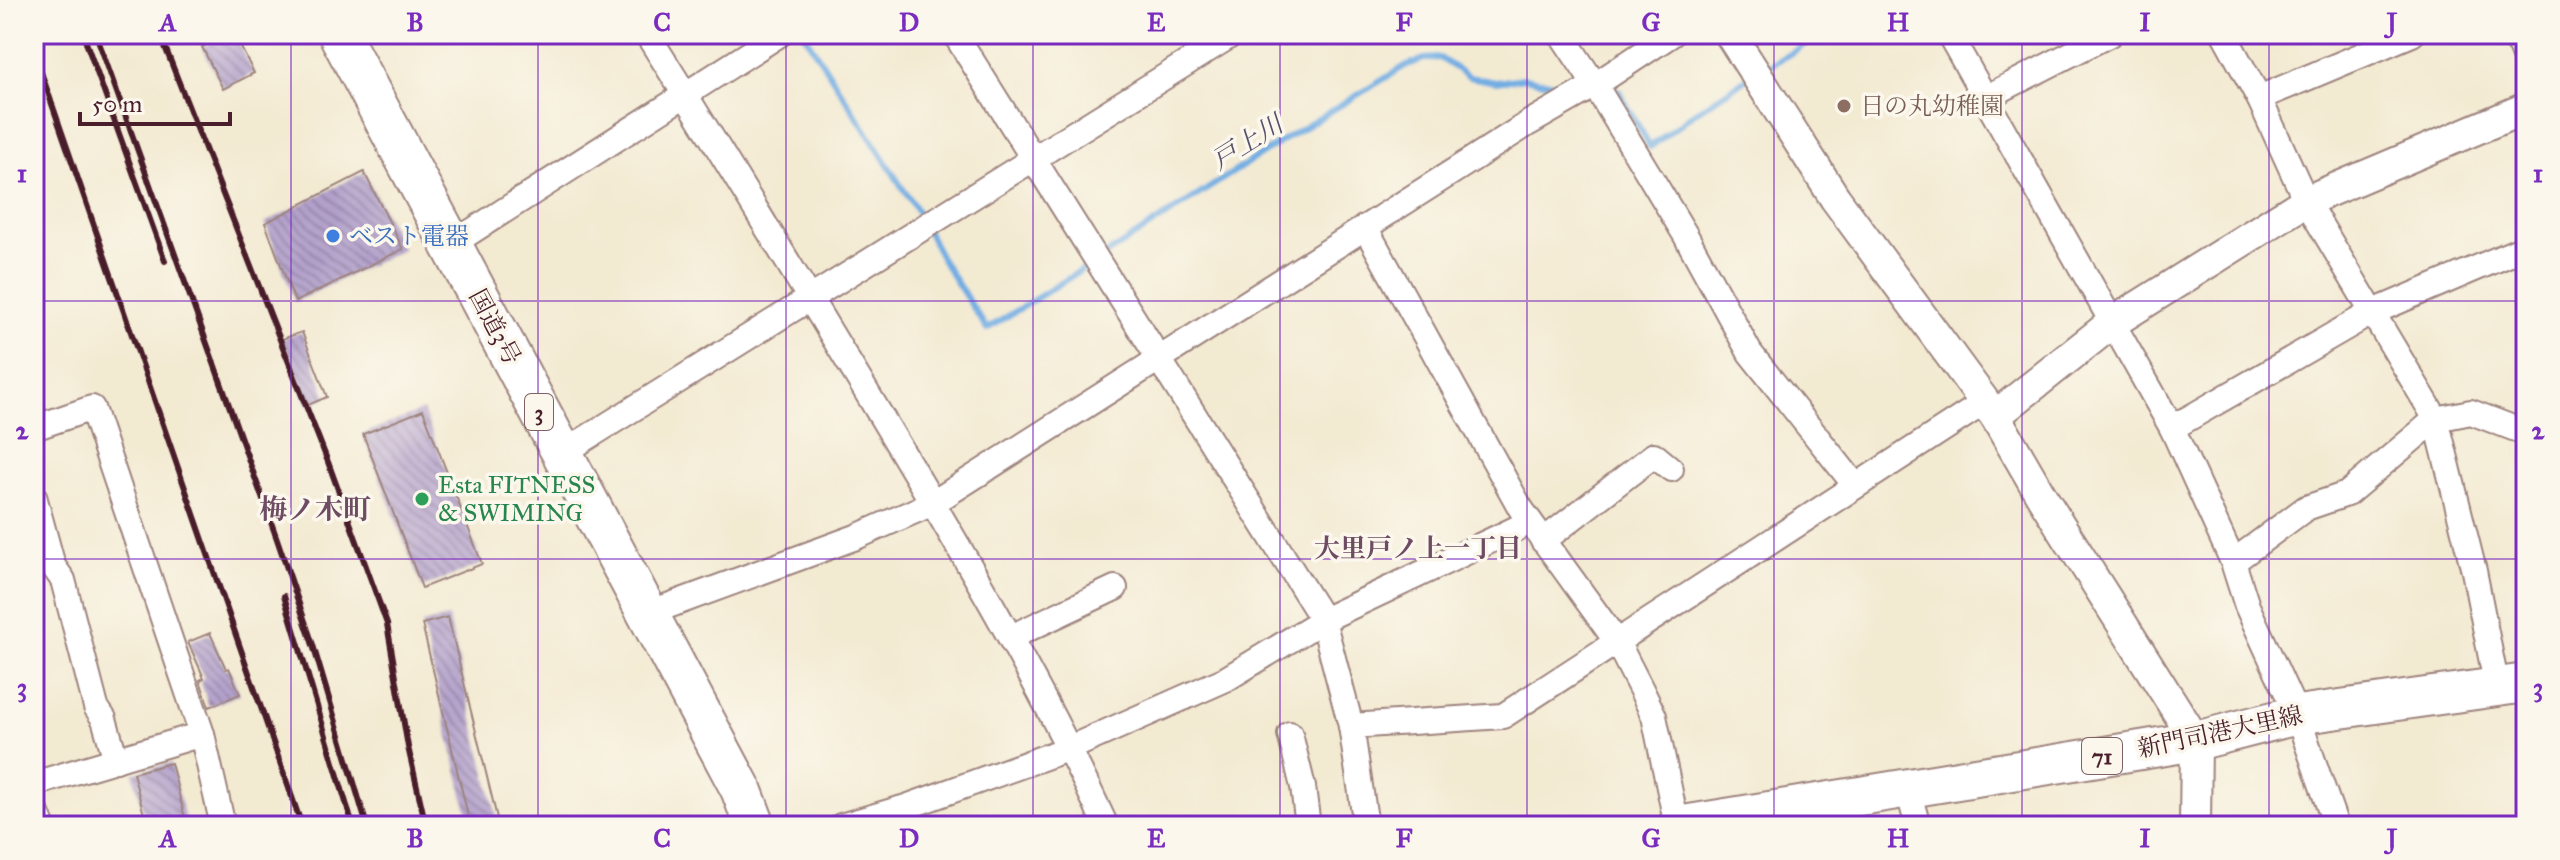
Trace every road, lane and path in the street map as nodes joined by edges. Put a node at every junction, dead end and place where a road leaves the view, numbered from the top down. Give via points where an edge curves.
1 (339, 34) edge
2 (647, 34) edge
3 (780, 34) edge
4 (955, 34) edge
5 (1233, 34) edge
6 (1561, 34) edge
7 (1672, 34) edge
8 (1730, 34) edge
9 (1949, 34) edge
10 (2110, 34) edge
11 (2224, 34) edge
12 (2412, 34) edge
13 (2515, 34) edge
14 (2526, 61) edge
15 (1595, 85) junction
16 (686, 95) junction
17 (1987, 97) junction
18 (2259, 98) junction
19 (2526, 108) edge
20 (1034, 157) junction
21 (2306, 201) junction
22 (1365, 227) junction
23 (452, 244) junction
24 (2526, 247) edge
25 (810, 299) junction
26 (2371, 313) junction
27 (2112, 323) junction
28 (1159, 361) junction
29 (1990, 409) junction
30 (2436, 419) junction
31 (34, 428) edge
32 (2172, 428) junction
33 (2526, 433) edge
34 (561, 454) junction
35 (1671, 469) dead end
36 (1855, 485) junction
37 (34, 496) edge
38 (933, 503) junction
39 (1536, 532) junction
40 (2233, 562) junction
41 (1115, 588) dead end
42 (646, 614) junction
43 (1323, 620) junction
44 (1011, 637) junction
45 (1617, 642) junction
46 (2512, 686) edge
47 (2297, 715) junction
48 (1351, 726) junction
49 (202, 734) junction
50 (1290, 734) dead end
51 (2196, 741) junction
52 (1070, 748) junction
53 (116, 760) junction
54 (34, 784) edge
55 (1907, 787) junction
56 (741, 789) junction
57 (34, 806) edge
58 (42, 826) edge
59 (223, 826) edge
60 (755, 826) edge
61 (772, 826) edge
62 (841, 826) edge
63 (1106, 826) edge
64 (1308, 826) edge
65 (1366, 826) edge
66 (1677, 826) edge
67 (1918, 826) edge
68 (2195, 826) edge
69 (2336, 826) edge

1 - 23 highway, 国道3号 / 3
2 - 16 street
3 - 16 street
4 - 20 street
5 - 20 street
6 - 15 street
7 - 15 street
8 - 29 street via 1835,198
9 - 17 street
10 - 17 street
11 - 18 street
12 - 18 street
13 - 14 street
15 - 22 street
15 - 36 street via 1750,353
16 - 23 street
16 - 25 street
17 - 27 street
18 - 21 street
19 - 21 street
20 - 25 street
20 - 28 street
21 - 26 street
21 - 27 street
22 - 28 street
22 - 39 street
23 - 34 highway, 国道3号 / 3
24 - 26 street
25 - 34 street
25 - 38 street
26 - 30 street
26 - 32 street
27 - 29 street
27 - 32 street
28 - 38 street
28 - 43 street
29 - 36 street
29 - 51 street
30 - 33 street via 2471,412
30 - 40 street via 2347,494 2306,508
30 - 46 street via 2474,571
31 - 49 street via 92,408
32 - 40 street
34 - 42 highway, 国道3号 / 3
35 - 39 street via 1654,455
36 - 45 street
37 - 53 street
38 - 42 street
38 - 44 street
39 - 43 street
39 - 45 street
40 - 47 street via 2247,606
41 - 44 street
42 - 56 highway, 国道3号 / 3
43 - 48 street
43 - 52 street via 1226,679
44 - 52 street
45 - 48 street via 1503,716
45 - 66 street via 1654,716
46 - 47 main road, 新門司港大里線 / 71
47 - 51 main road, 新門司港大里線 / 71
47 - 69 street
48 - 65 street
49 - 53 street
49 - 59 street
50 - 64 street
51 - 55 main road, 新門司港大里線 / 71
51 - 68 street
52 - 62 street
52 - 63 street
53 - 54 street
55 - 66 main road, 新門司港大里線 / 71
55 - 67 street
56 - 60 highway, 国道3号 / 3
56 - 61 highway, 国道3号 / 3
57 - 58 street

